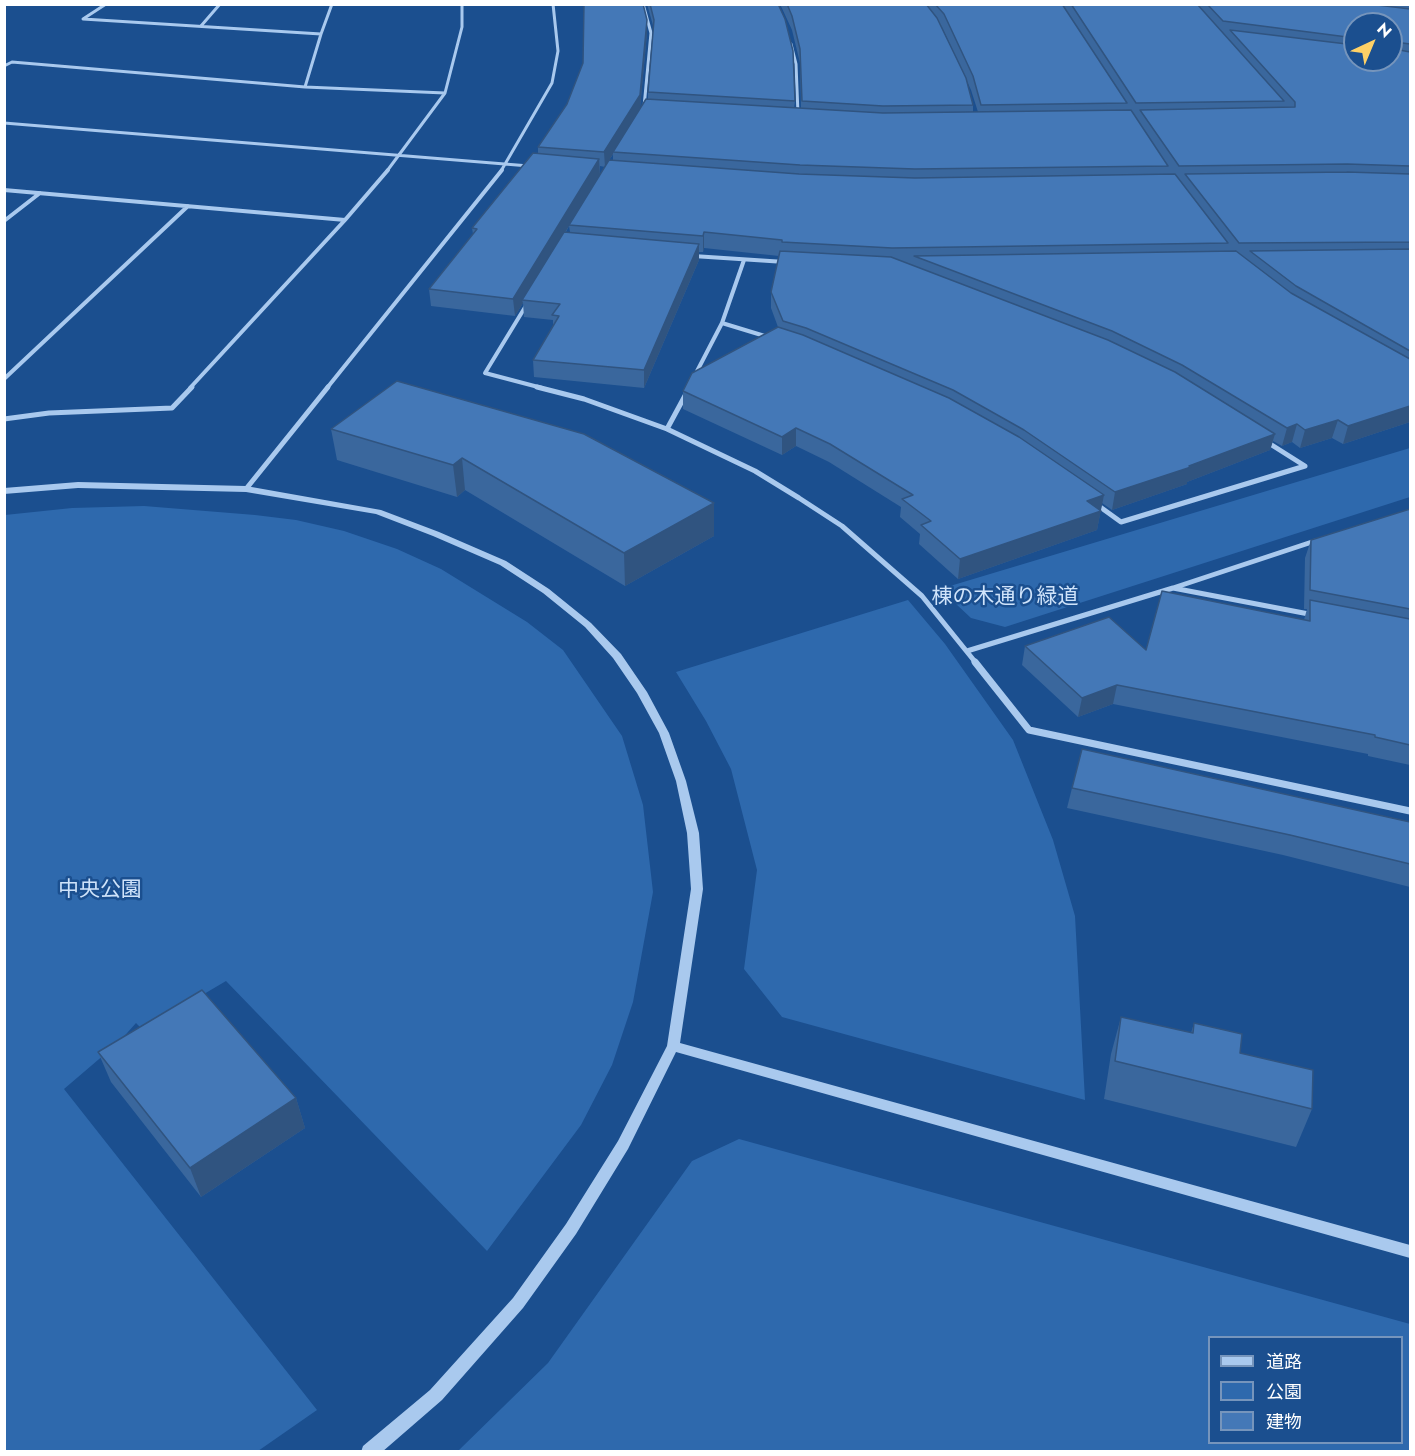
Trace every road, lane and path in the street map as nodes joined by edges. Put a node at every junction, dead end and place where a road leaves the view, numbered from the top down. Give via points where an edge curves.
1 (106, 4) edge
2 (220, 4) edge
3 (332, 4) edge
4 (462, 4) edge
5 (553, 4) edge
6 (643, 4) edge
7 (201, 26) junction
8 (321, 34) junction
9 (790, 42) edge
10 (4, 66) edge
11 (305, 87) junction
12 (445, 93) junction
13 (644, 110) edge
14 (798, 120) edge
15 (4, 123) edge
16 (401, 155) junction
17 (507, 164) junction
18 (530, 166) edge
19 (4, 190) edge
20 (41, 193) junction
21 (188, 206) junction
22 (345, 220) junction
23 (4, 221) edge
24 (690, 255) edge
25 (744, 260) junction
26 (790, 262) edge
27 (534, 293) edge
28 (722, 323) junction
29 (773, 339) edge
30 (4, 379) edge
31 (4, 419) edge
32 (667, 429) junction
33 (1257, 436) edge
34 (246, 489) junction
35 (4, 491) edge
36 (1093, 502) edge
37 (1320, 539) edge
38 (1173, 588) junction
39 (1320, 616) edge
40 (967, 651) junction
41 (1410, 811) edge
42 (673, 1046) junction
43 (1410, 1252) edge
44 (369, 1452) edge

1 - 7 street via 83,19
2 - 7 street
3 - 8 street
4 - 12 street via 462,27
5 - 17 street via 558,51 552,83
6 - 13 street via 651,33
7 - 8 street
8 - 11 street
9 - 14 street via 796,64
10 - 11 street via 12,62
11 - 12 street
12 - 16 street
15 - 16 street
16 - 17 street
16 - 22 street
17 - 18 street
17 - 34 street
19 - 20 street
20 - 21 street
20 - 23 street
21 - 22 street
21 - 30 street
22 - 31 street via 172,408 60,412
24 - 25 street
25 - 26 street
25 - 28 street
27 - 32 street via 486,373 584,399
28 - 29 street
28 - 32 street
32 - 40 street via 755,471 842,526 922,596
33 - 36 street via 1305,466 1121,522
34 - 35 street via 78,485
34 - 42 street via 378,512 493,559 546,591 588,625 617,656 664,732 693,833 697,889
37 - 38 street
38 - 39 street
38 - 40 street
40 - 41 street via 1029,730
42 - 43 street
42 - 44 street via 623,1145 571,1229 518,1303 436,1395

